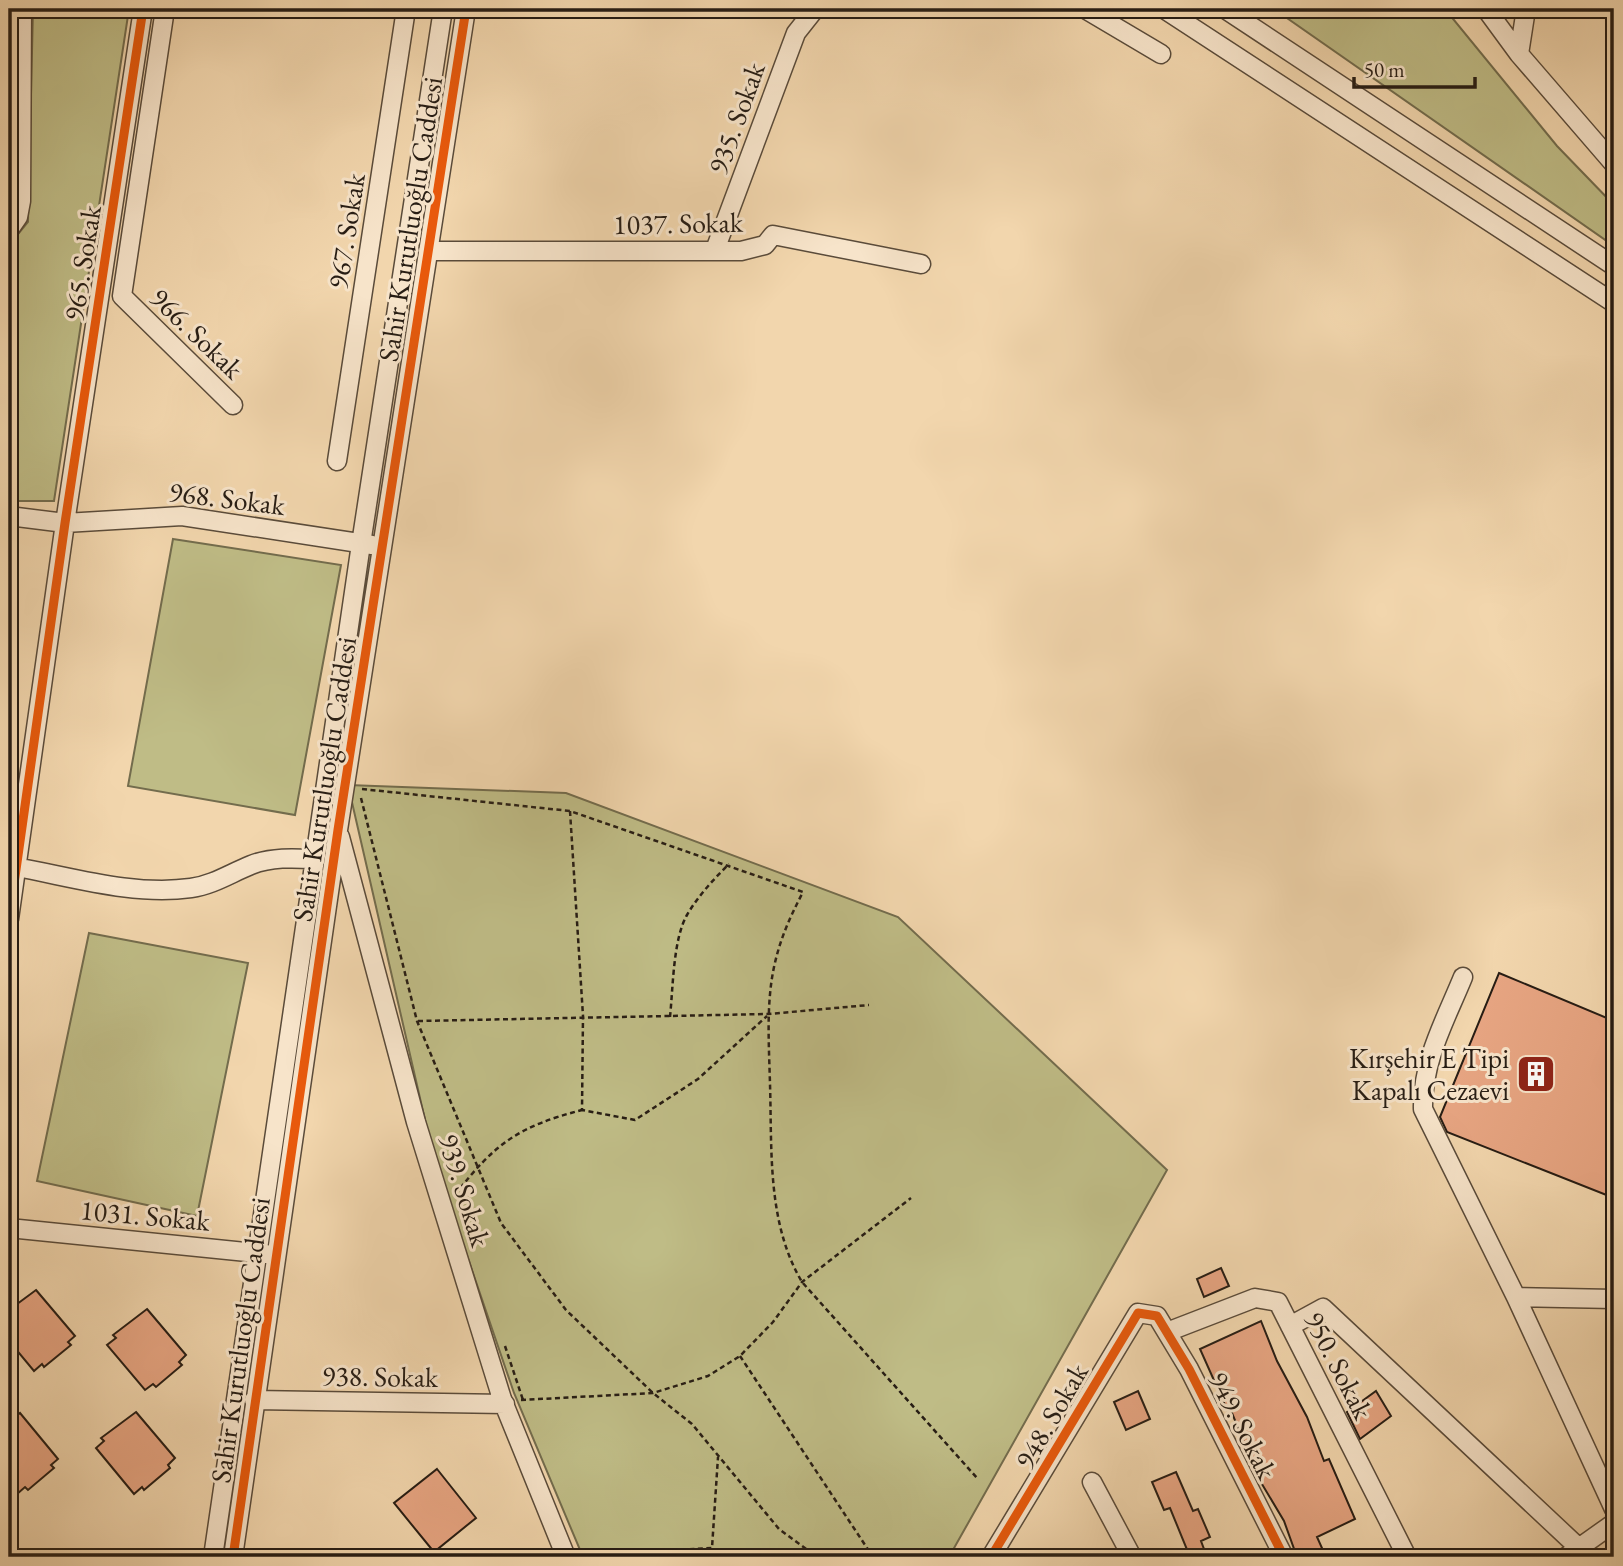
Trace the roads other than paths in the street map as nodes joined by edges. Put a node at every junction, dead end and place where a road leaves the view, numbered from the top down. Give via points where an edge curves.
1 (22, 9) edge
2 (143, 9) edge
3 (165, 9) edge
4 (406, 9) edge
5 (443, 9) edge
6 (466, 9) edge
7 (815, 9) edge
8 (1085, 9) edge
9 (1164, 9) edge
10 (1226, 9) edge
11 (1486, 9) edge
12 (1526, 9) edge
13 (1161, 54) dead end
14 (1519, 54) junction
15 (1614, 163) edge
16 (9, 230) edge
17 (715, 250) junction
18 (428, 251) junction
19 (921, 264) dead end
20 (1614, 266) edge
21 (1614, 303) edge
22 (233, 405) dead end
23 (337, 461) dead end
24 (9, 516) edge
25 (65, 523) junction
26 (361, 544) junction
27 (383, 545) junction
28 (338, 830) junction
29 (314, 859) junction
30 (16, 867) junction
31 (10, 898) edge
32 (9, 919) edge
33 (1463, 977) dead end
34 (9, 1228) edge
35 (256, 1252) junction
36 (275, 1255) junction
37 (1516, 1297) junction
38 (1614, 1299) edge
39 (1157, 1316) joint
40 (1290, 1326) junction
41 (1167, 1332) junction
42 (254, 1400) junction
43 (504, 1402) junction
44 (1093, 1482) dead end
45 (1614, 1509) edge
46 (1614, 1523) edge
47 (1572, 1552) edge
48 (213, 1557) edge
49 (233, 1557) edge
50 (566, 1557) edge
51 (991, 1557) edge
52 (1132, 1557) edge
53 (1284, 1557) edge
54 (1407, 1557) edge

1 - 16 street via 21,201
2 - 25 street, 965. Sokak
3 - 22 street, 966. Sokak via 122,296
4 - 23 street, 967. Sokak
5 - 26 street, Sahir Kurutluoğlu Caddesi
6 - 18 street, Sahir Kurutluoğlu Caddesi
7 - 17 street, 935. Sokak via 796,33
8 - 13 street
9 - 21 street
10 - 20 street
11 - 14 street
12 - 14 street
14 - 15 street
17 - 18 street, 1037. Sokak
17 - 19 street, 1037. Sokak via 755,250 773,235
18 - 27 street, Sahir Kurutluoğlu Caddesi
24 - 25 street, 968. Sokak
25 - 26 street, 968. Sokak via 182,516
25 - 30 street, 965. Sokak
26 - 27 street, 968. Sokak
26 - 29 street, Sahir Kurutluoğlu Caddesi
27 - 28 street, Sahir Kurutluoğlu Caddesi
28 - 36 street, Sahir Kurutluoğlu Caddesi
28 - 43 street, 939. Sokak via 416,1122
29 - 30 street via 272,860 193,888 152,891
29 - 35 street, Sahir Kurutluoğlu Caddesi
30 - 31 street, 965. Sokak
31 - 32 street, 965. Sokak
33 - 37 street via 1430,1054 1423,1109
34 - 35 street, 1031. Sokak
35 - 36 street, 1031. Sokak
35 - 48 street, Sahir Kurutluoğlu Caddesi
36 - 42 street, Sahir Kurutluoğlu Caddesi
37 - 38 street
37 - 45 street
39 - 41 street, 949. Sokak
39 - 51 street, 948. Sokak via 1138,1313
40 - 41 street, 950. Sokak via 1278,1302 1255,1298
40 - 47 street via 1323,1308
40 - 54 street, 950. Sokak
41 - 53 street, 949. Sokak
42 - 43 street, 938. Sokak
42 - 49 street, Sahir Kurutluoğlu Caddesi
43 - 50 street, 939. Sokak
44 - 52 street
46 - 47 street

